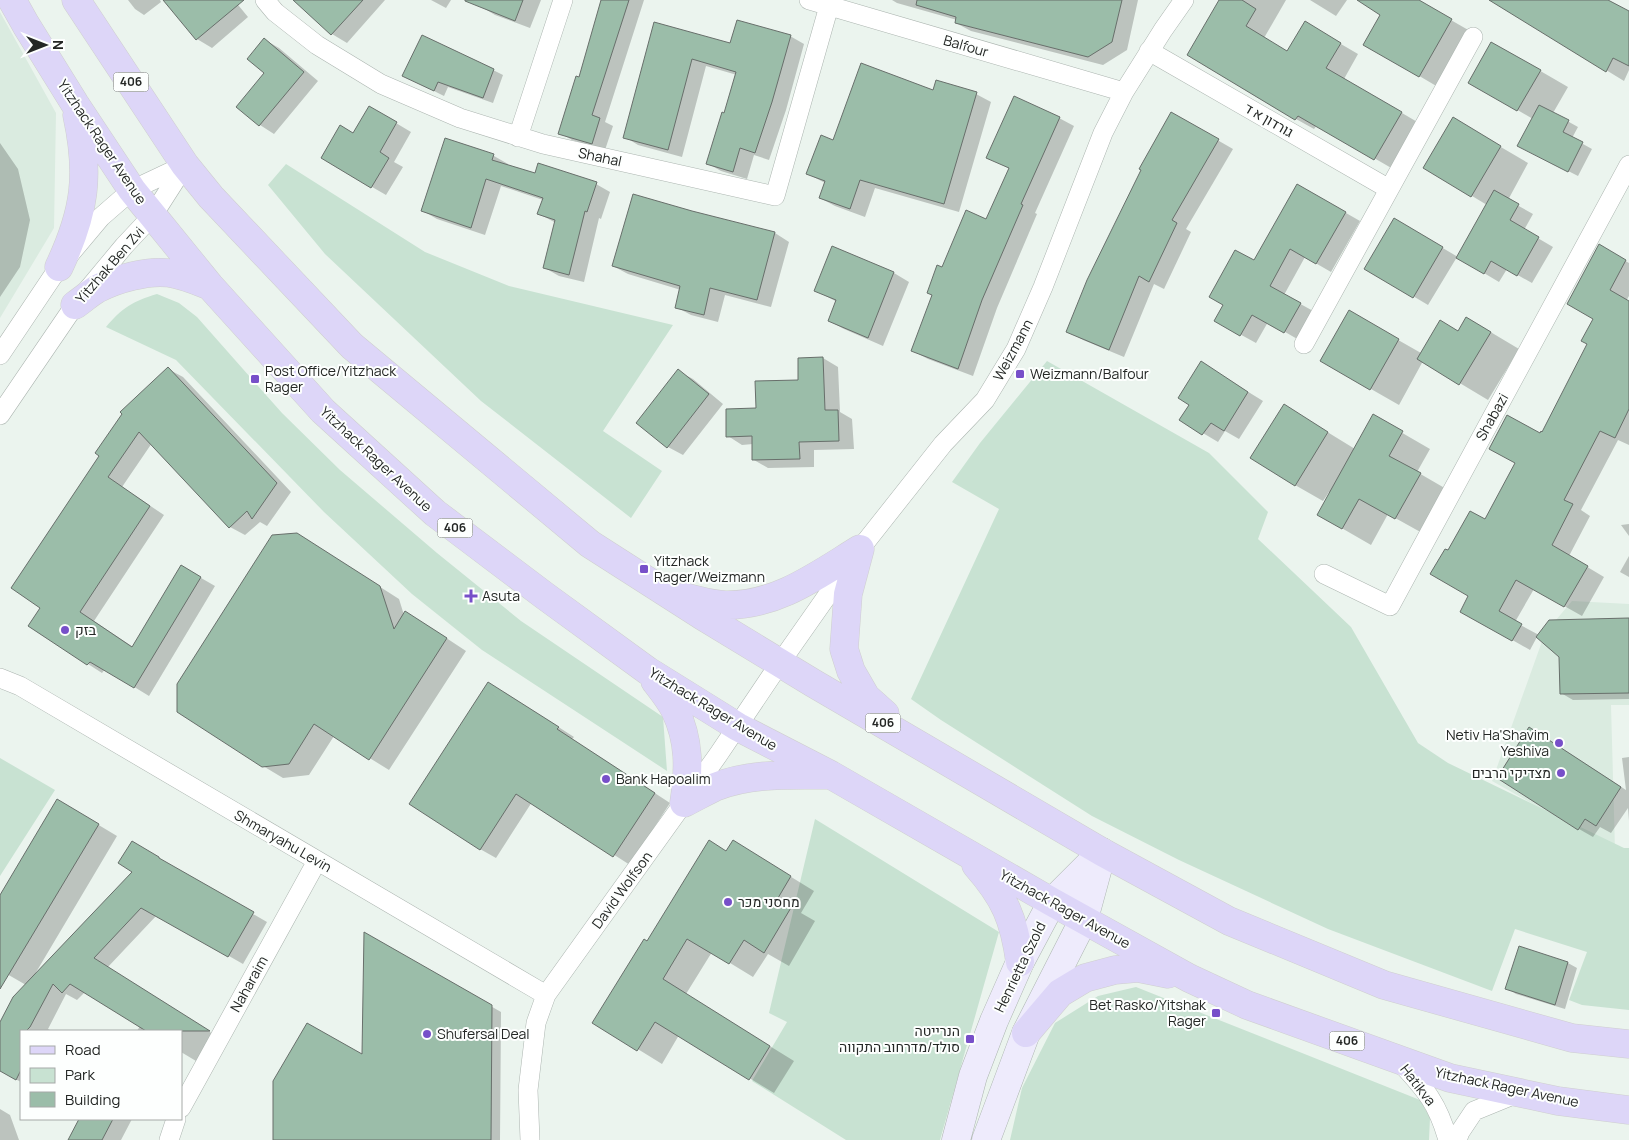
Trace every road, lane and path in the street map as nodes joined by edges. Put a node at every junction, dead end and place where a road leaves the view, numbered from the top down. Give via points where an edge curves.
1 (12, 0) edge
2 (76, 0) edge
3 (265, 0) edge
4 (563, 0) edge
5 (809, 0) edge
6 (1184, 0) edge
7 (829, 6) junction
8 (1473, 37) dead end
9 (1149, 52) junction
10 (1124, 92) junction
11 (75, 104) junction
12 (518, 136) junction
13 (185, 165) junction
14 (1629, 165) edge
15 (1389, 189) junction
16 (132, 190) junction
17 (153, 215) junction
18 (60, 267) junction
19 (210, 286) junction
20 (75, 305) junction
21 (1304, 344) dead end
22 (0, 355) edge
23 (0, 415) edge
24 (860, 549) junction
25 (1324, 574) dead end
26 (664, 592) junction
27 (780, 663) junction
28 (0, 670) edge
29 (648, 671) junction
30 (0, 678) edge
31 (20, 686) junction
32 (738, 727) junction
33 (917, 742) junction
34 (831, 775) junction
35 (684, 803) junction
36 (1102, 852) junction
37 (967, 854) junction
38 (317, 861) junction
39 (1052, 902) junction
40 (1084, 920) junction
41 (1020, 962) junction
42 (1189, 978) junction
43 (546, 995) junction
44 (1026, 1032) junction
45 (1629, 1044) edge
46 (1397, 1059) junction
47 (1519, 1092) junction
48 (182, 1106) edge
49 (1629, 1110) edge
50 (176, 1120) edge
51 (169, 1140) edge
52 (530, 1140) edge
53 (956, 1140) edge
54 (986, 1140) edge
55 (1448, 1140) edge
56 (1457, 1140) edge

1 - 11 main road, Yitzhack Rager Avenue / 406
2 - 13 main road, 406
3 - 12 street, Shahal via 275,12 317,45 381,84 460,118
4 - 12 street
5 - 7 street, Balfour
6 - 9 street, Weizmann
7 - 10 street, Balfour
7 - 12 street, Shahal via 775,196
8 - 15 street
9 - 10 street, Weizmann
9 - 15 street, גורדון א ד
10 - 24 street, Weizmann via 1100,140 1016,349 985,400 929,461
11 - 16 main road, Yitzhack Rager Avenue / 406
11 - 18 main road via 85,175 82,204 72,241
13 - 16 street
13 - 17 street, Yitzhak Ben Zvi
13 - 26 main road, 406 via 211,197 352,346 590,544
14 - 25 street, Shabazi via 1390,606
15 - 21 street
16 - 17 main road, Yitzhack Rager Avenue / 406
16 - 18 street via 101,217
17 - 19 main road, Yitzhack Rager Avenue / 406
17 - 20 street, Yitzhak Ben Zvi
18 - 22 street
19 - 20 main road via 185,276 144,274 97,290
19 - 29 main road, Yitzhack Rager Avenue / 406 via 323,412 436,513
20 - 23 street, Yitzhak Ben Zvi
24 - 26 main road via 796,588 758,602 724,605
24 - 27 street, Weizmann
24 - 33 main road via 848,594 844,650 851,671 866,697
26 - 27 main road, 406
27 - 32 street, David Wolfson
27 - 33 main road, 406
28 - 31 street, Shmaryahu Levin
29 - 32 main road, Yitzhack Rager Avenue / 406
29 - 35 main road via 675,709 684,734 688,776
30 - 31 street, Shmaryahu Levin
31 - 38 street, Shmaryahu Levin
32 - 34 main road, Yitzhack Rager Avenue / 406
32 - 35 street, David Wolfson
33 - 36 main road, 406
34 - 35 main road via 752,777 716,787
34 - 37 main road, Yitzhack Rager Avenue / 406
35 - 43 street, David Wolfson
36 - 39 street, Henrietta Szold
36 - 40 street
36 - 45 main road, 406 via 1228,922 1384,985 1572,1038
37 - 39 main road, Yitzhack Rager Avenue / 406
37 - 41 main road via 994,886 1009,913
38 - 43 street, Shmaryahu Levin
38 - 48 street, Naharaim
39 - 40 main road, Yitzhack Rager Avenue / 406
39 - 41 street, Henrietta Szold
40 - 42 main road, Yitzhack Rager Avenue / 406
40 - 44 street
41 - 53 street, Henrietta Szold via 973,1076
42 - 44 main road via 1138,968 1085,978 1060,993
42 - 46 main road, Yitzhack Rager Avenue / 406 via 1247,1005
43 - 52 street, David Wolfson via 536,1023 528,1090
44 - 54 street
46 - 47 main road, Yitzhack Rager Avenue / 406 via 1450,1078
46 - 55 street, Hatikva via 1432,1099
47 - 49 main road, Yitzhack Rager Avenue / 406 via 1558,1101
47 - 56 street via 1474,1111
50 - 51 street

